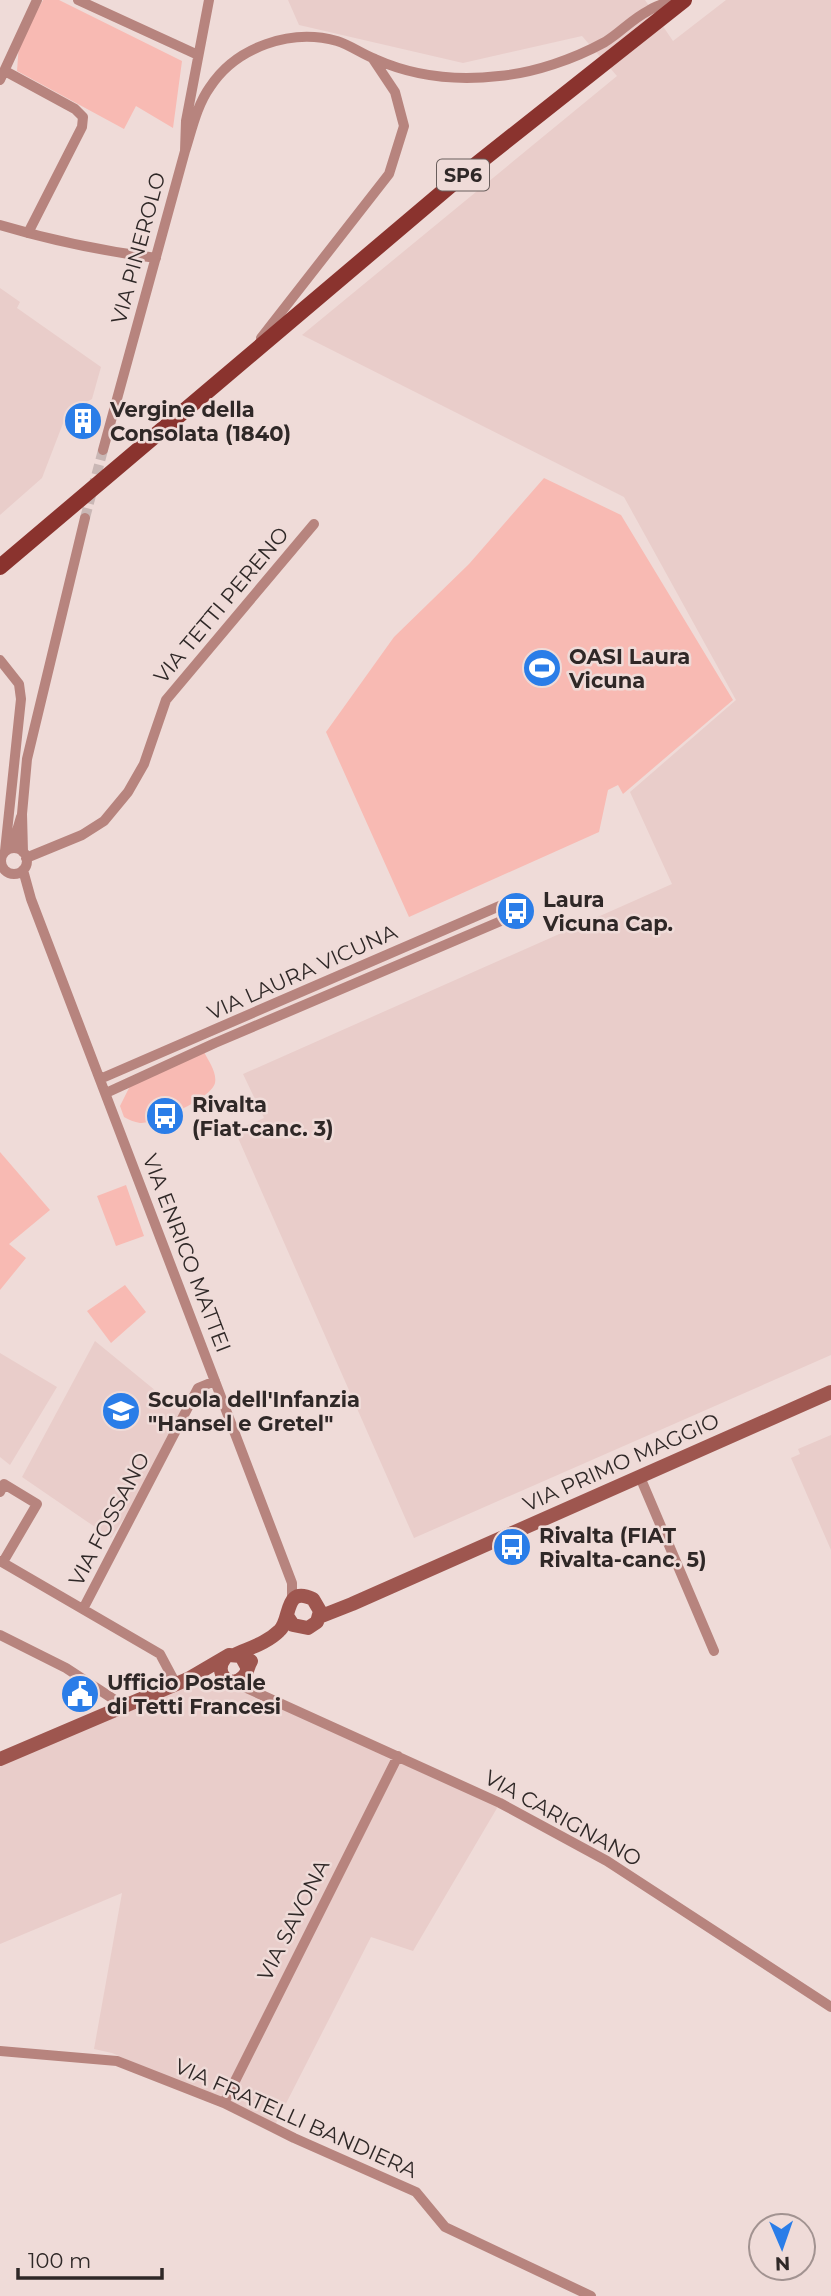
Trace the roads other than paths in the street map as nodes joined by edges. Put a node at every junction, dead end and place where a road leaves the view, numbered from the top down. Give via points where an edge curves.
1 (37, 0) edge
2 (78, 0) edge
3 (209, 0) edge
4 (672, 0) edge
5 (684, 0) edge
6 (198, 55) junction
7 (373, 59) junction
8 (3, 69) edge
9 (185, 151) junction
10 (0, 225) edge
11 (28, 233) junction
12 (156, 258) junction
13 (247, 356) junction
14 (103, 450) tunnel mouth
15 (85, 519) tunnel mouth
16 (314, 524) dead end
17 (0, 567) edge
18 (0, 660) edge
19 (22, 814) junction
20 (8, 849) junction
21 (25, 855) junction
22 (7, 871) edge
23 (518, 898) dead end
24 (508, 918) dead end
25 (100, 1079) junction
26 (106, 1093) junction
27 (215, 1381) junction
28 (831, 1392) edge
29 (640, 1477) junction
30 (0, 1492) edge
31 (1, 1561) edge
32 (292, 1583) junction
33 (292, 1601) junction
34 (314, 1605) junction
35 (83, 1609) junction
36 (287, 1616) junction
37 (298, 1628) junction
38 (0, 1635) edge
39 (714, 1651) dead end
40 (230, 1656) junction
41 (247, 1667) junction
42 (228, 1679) junction
43 (182, 1681) junction
44 (260, 1693) junction
45 (124, 1706) junction
46 (398, 1756) junction
47 (0, 1759) edge
48 (831, 2007) edge
49 (0, 2051) edge
50 (224, 2103) junction
51 (591, 2296) edge

1 - 8 street
2 - 6 street
3 - 6 street, VIA PINEROLO
4 - 7 street via 584,52 500,76 450,79 411,73
5 - 13 main road, SP6 via 458,179
6 - 9 street, VIA PINEROLO
7 - 9 street via 348,45 321,39 286,39 250,50 208,88
7 - 13 street via 395,92 404,126 389,174
8 - 11 street via 75,108 83,117
9 - 12 street, VIA PINEROLO
10 - 11 street
11 - 12 street
12 - 14 street, VIA PINEROLO
13 - 17 main road, SP6
15 - 19 street via 33,727
16 - 21 street, VIA TETTI PERENO via 166,700 144,764 104,821 82,835
18 - 20 street via 19,684 21,699
19 - 20 street
19 - 21 street
20 - 21 street
20 - 22 street via 1,857
21 - 22 street
22 - 25 street, VIA ENRICO MATTEI via 31,899
23 - 25 street, VIA LAURA VICUNA
24 - 26 street, VIA LAURA VICUNA
25 - 26 street, VIA ENRICO MATTEI
26 - 27 street, VIA ENRICO MATTEI
27 - 32 street, VIA ENRICO MATTEI
27 - 35 street, VIA FOSSANO via 198,1388
28 - 29 main road, VIA PRIMO MAGGIO
29 - 34 main road, VIA PRIMO MAGGIO via 352,1604
29 - 39 street
30 - 31 street via 4,1484 37,1504
31 - 35 street
32 - 33 street, VIA ENRICO MATTEI
32 - 34 street, VIA ENRICO MATTEI
33 - 34 main road via 302,1596
33 - 36 main road
34 - 37 main road via 313,1626
35 - 43 street via 160,1654
36 - 37 main road
36 - 40 main road via 278,1633
37 - 41 main road via 255,1656
38 - 45 street via 66,1668
40 - 41 main road via 243,1659
40 - 42 main road via 220,1667
40 - 43 main road
41 - 42 main road via 242,1679
41 - 44 street
42 - 43 main road
42 - 44 street, VIA CARIGNANO
43 - 45 main road
44 - 46 street, VIA CARIGNANO
45 - 47 main road
46 - 48 street, VIA CARIGNANO via 500,1802 607,1861
46 - 50 street, VIA SAVONA
49 - 50 street, VIA FRATELLI BANDIERA via 117,2061
50 - 51 street, VIA FRATELLI BANDIERA via 416,2192 445,2227

